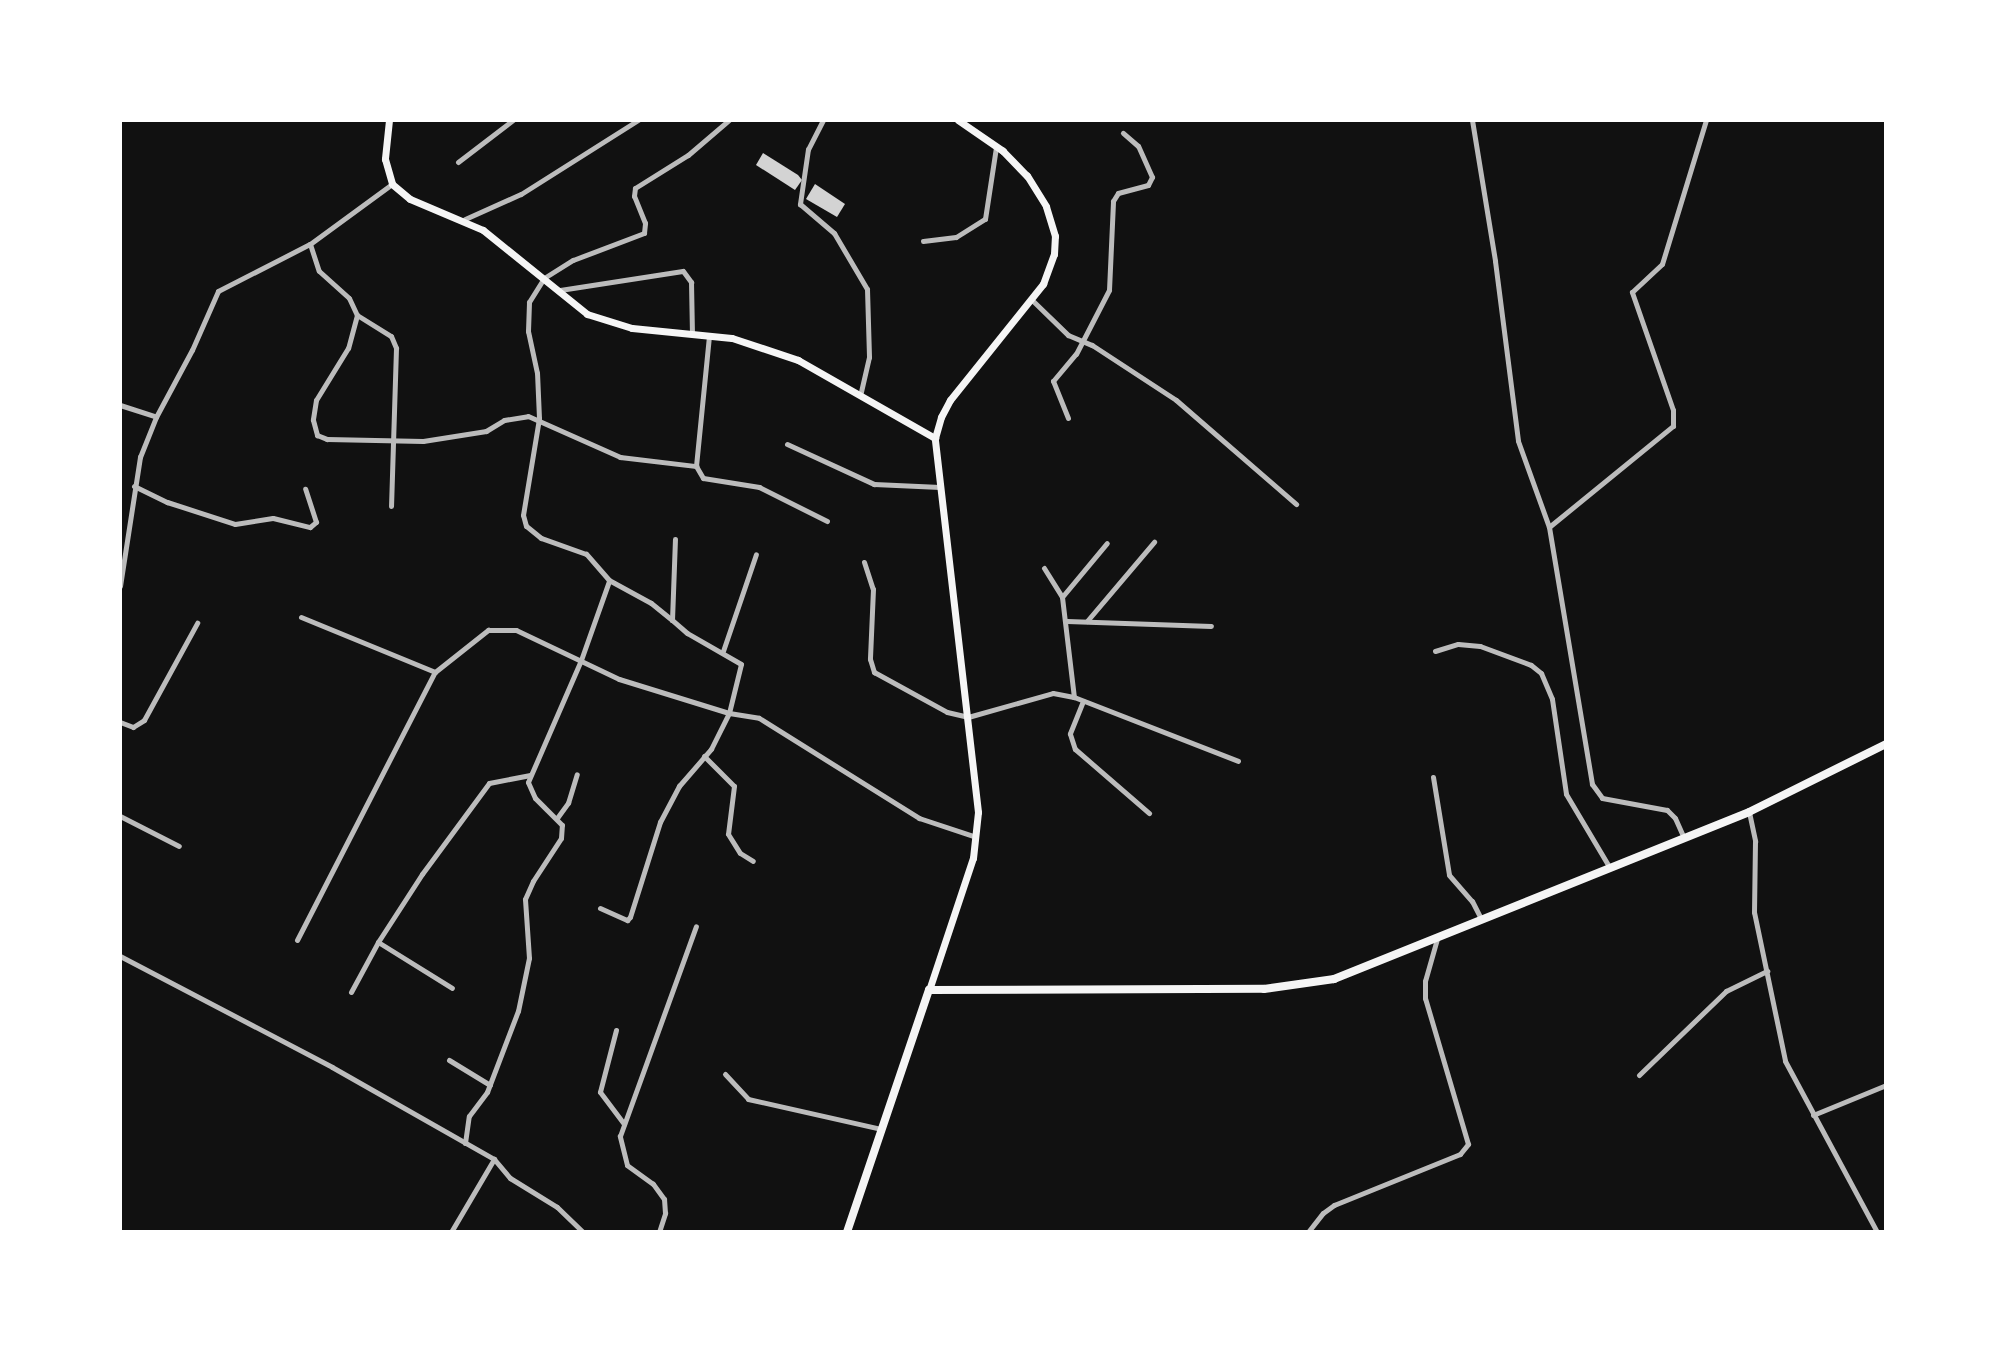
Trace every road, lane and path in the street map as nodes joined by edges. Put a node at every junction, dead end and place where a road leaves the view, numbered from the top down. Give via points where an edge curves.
1 (389, 120) edge
2 (513, 120) edge
3 (638, 120) edge
4 (729, 120) edge
5 (823, 120) edge
6 (958, 120) edge
7 (1472, 120) edge
8 (1706, 120) edge
9 (1123, 133) dead end
10 (996, 146) junction
11 (458, 162) dead end
12 (392, 184) junction
13 (465, 219) junction
14 (923, 241) dead end
15 (310, 244) junction
16 (544, 278) junction
17 (559, 291) junction
18 (1033, 301) junction
19 (357, 315) junction
20 (692, 333) junction
21 (709, 335) junction
22 (1084, 341) junction
23 (861, 392) junction
24 (120, 405) edge
25 (156, 417) junction
26 (539, 418) junction
27 (1068, 418) dead end
28 (935, 438) junction
29 (395, 441) junction
30 (787, 444) dead end
31 (696, 466) junction
32 (133, 485) junction
33 (940, 487) junction
34 (305, 489) dead end
35 (1296, 504) dead end
36 (391, 506) dead end
37 (827, 521) dead end
38 (1549, 527) junction
39 (675, 539) dead end
40 (1154, 542) dead end
41 (1107, 543) dead end
42 (756, 554) dead end
43 (864, 562) dead end
44 (1044, 568) dead end
45 (609, 580) junction
46 (120, 586) edge
47 (1062, 597) junction
48 (301, 617) dead end
49 (672, 620) junction
50 (1067, 621) junction
51 (1086, 622) junction
52 (197, 623) dead end
53 (1211, 626) dead end
54 (723, 651) junction
55 (1435, 651) dead end
56 (581, 660) junction
57 (435, 672) junction
58 (1074, 697) junction
59 (1084, 701) junction
60 (729, 713) junction
61 (968, 717) junction
62 (120, 722) edge
63 (1886, 744) edge
64 (704, 756) junction
65 (1238, 761) dead end
66 (577, 774) dead end
67 (530, 775) junction
68 (1433, 777) dead end
69 (1749, 812) junction
70 (1149, 813) dead end
71 (120, 816) edge
72 (557, 818) junction
73 (977, 838) junction
74 (1684, 838) junction
75 (179, 846) dead end
76 (753, 861) dead end
77 (1610, 868) junction
78 (600, 908) dead end
79 (1482, 920) junction
80 (696, 926) dead end
81 (1437, 939) junction
82 (297, 940) dead end
83 (378, 942) junction
84 (120, 956) edge
85 (1767, 971) junction
86 (452, 988) dead end
87 (929, 990) junction
88 (351, 992) dead end
89 (616, 1030) dead end
90 (449, 1060) dead end
91 (725, 1074) dead end
92 (1639, 1075) dead end
93 (490, 1085) junction
94 (1886, 1085) edge
95 (1813, 1115) junction
96 (624, 1124) junction
97 (882, 1130) junction
98 (465, 1143) junction
99 (494, 1159) junction
100 (451, 1232) edge
101 (583, 1232) edge
102 (659, 1232) edge
103 (847, 1232) edge
104 (1308, 1232) edge
105 (1877, 1232) edge

1 - 12 main road via 385,159
2 - 11 street
3 - 13 street via 521,194
4 - 16 street via 688,155 635,188 644,233 584,255
5 - 23 street via 808,149 800,204 834,233 867,289 869,357
6 - 10 main road
7 - 38 street via 1518,441
8 - 38 street via 1662,264 1632,292 1673,410 1673,426
9 - 22 street via 1138,146 1152,177 1140,189 1115,196 1109,290
10 - 14 street via 985,219 956,237
10 - 18 main road via 1027,176 1052,221 1054,254
12 - 13 main road via 410,199
12 - 15 street
13 - 16 main road
15 - 19 street via 319,271 349,298
15 - 25 street via 218,291
16 - 17 main road
16 - 26 street via 532,293 528,317
17 - 20 main road via 601,320
17 - 20 street via 683,271 691,282
18 - 22 street via 1068,335
18 - 28 main road via 950,400
19 - 29 street via 395,341
19 - 29 street via 348,348 316,400 314,429 323,438
20 - 21 main road
21 - 23 main road via 798,360
21 - 31 street
22 - 27 street via 1053,381
22 - 35 street via 1176,400
23 - 28 main road
24 - 25 street
25 - 32 street
26 - 29 street via 520,415 486,431
26 - 31 street via 620,457
26 - 45 street via 524,522 541,538 586,554
28 - 33 main road
29 - 36 street
30 - 33 street via 874,484
31 - 37 street via 703,478 759,487
32 - 34 street via 235,524 273,518 310,527 316,522
32 - 46 street
33 - 61 main road
38 - 74 street via 1592,784 1602,798 1667,810
39 - 49 street
40 - 51 street
41 - 47 street
42 - 54 street
43 - 61 street via 873,589 874,672 947,712
44 - 47 street
45 - 49 street
45 - 56 street
47 - 50 street
48 - 57 street
49 - 54 street
50 - 51 street
50 - 58 street
51 - 53 street
52 - 62 street via 144,720 133,727
54 - 60 street via 742,670
55 - 77 street via 1458,644 1480,646 1541,673 1552,699 1566,794
56 - 57 street via 532,636 496,628
56 - 60 street via 619,679
56 - 67 street
57 - 82 street
58 - 59 street
58 - 61 street via 1039,694
59 - 65 street
59 - 70 street via 1070,734 1075,749
60 - 64 street
60 - 73 street via 759,718 919,818
61 - 73 main road
63 - 69 main road
64 - 76 street via 734,786 728,834 740,853
64 - 78 street via 679,786 660,822 633,913 627,920
66 - 72 street
67 - 72 street via 531,792
67 - 83 street via 489,783
68 - 79 street via 1449,875
69 - 74 main road
69 - 85 street via 1755,841 1754,912
71 - 75 street
72 - 93 street via 561,838 525,899 529,958 513,1028
73 - 87 main road
74 - 77 main road
77 - 79 main road
79 - 81 main road
80 - 96 street
81 - 87 main road via 1334,979 1298,987
81 - 104 street via 1425,998 1468,1144 1460,1154 1334,1205
83 - 86 street
83 - 88 street
84 - 98 street
85 - 92 street via 1726,991
85 - 95 street via 1785,1061
87 - 97 main road
89 - 96 street via 600,1092
90 - 93 street
91 - 97 street via 739,1093 758,1102
93 - 98 street via 469,1116
94 - 95 street
95 - 105 street
96 - 102 street via 622,1157 664,1199
97 - 103 main road
98 - 99 street
99 - 100 street
99 - 101 street via 510,1178 557,1207

